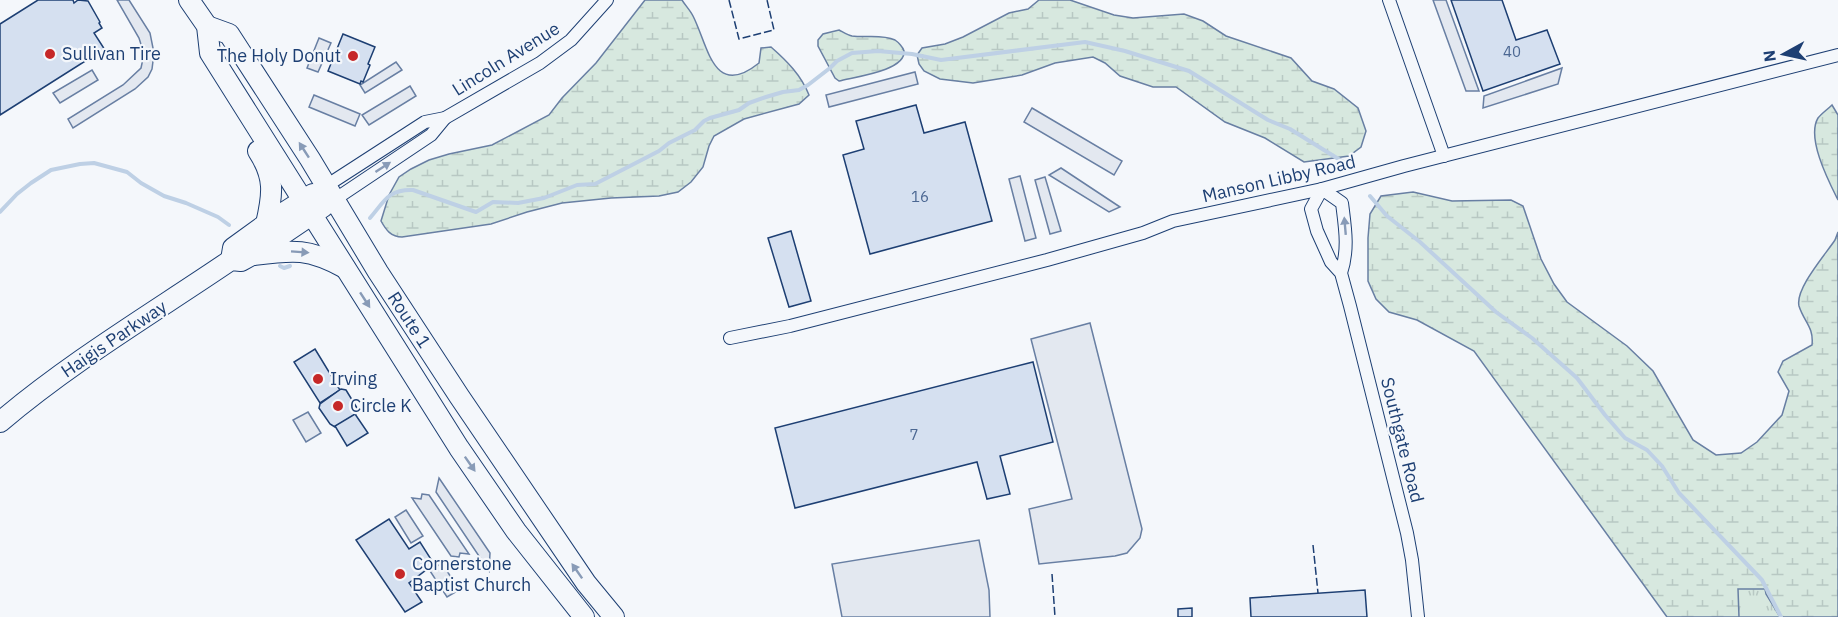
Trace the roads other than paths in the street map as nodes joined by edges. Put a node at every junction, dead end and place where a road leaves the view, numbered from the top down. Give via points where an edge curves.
1 (189, 0) edge
2 (607, 0) edge
3 (1389, 0) edge
4 (207, 26) junction
5 (1838, 55) edge
6 (222, 72) junction
7 (1444, 156) junction
8 (1322, 189) junction
9 (330, 193) junction
10 (307, 207) junction
11 (266, 224) junction
12 (252, 255) junction
13 (231, 260) junction
14 (345, 268) junction
15 (1341, 273) junction
16 (730, 338) dead end
17 (0, 422) edge
18 (584, 617) edge
19 (614, 617) edge
20 (1418, 617) edge

1 - 4 main road, Route 1
2 - 9 street, Lincoln Avenue via 558,51 445,118 431,135
3 - 7 street
4 - 6 main road, Route 1 via 210,53
9 -> 4 main road, Route 1 via 229,34
5 - 7 street, Manson Libby Road
6 - 10 main road, Route 1
6 - 11 main road via 220,87 269,170 272,184
7 - 8 street, Manson Libby Road
8 - 15 street, Southgate Road via 1311,209 1331,262
15 -> 8 street, Southgate Road via 1346,257 1342,202
8 - 16 street, Manson Libby Road via 1173,221 1047,260
9 - 10 main road, Haigis Parkway
19 -> 9 main road, Route 1 via 580,575 454,389
10 - 11 main road, Haigis Parkway
10 - 12 main road, Haigis Parkway
10 - 14 main road, Route 1
11 - 13 main road, Haigis Parkway via 233,248
12 - 13 main road, Haigis Parkway via 241,261
12 -> 14 main road via 305,252
13 - 17 main road, Haigis Parkway via 78,362
14 -> 18 main road, Route 1 via 459,448 516,531
15 - 20 street, Southgate Road via 1407,533

